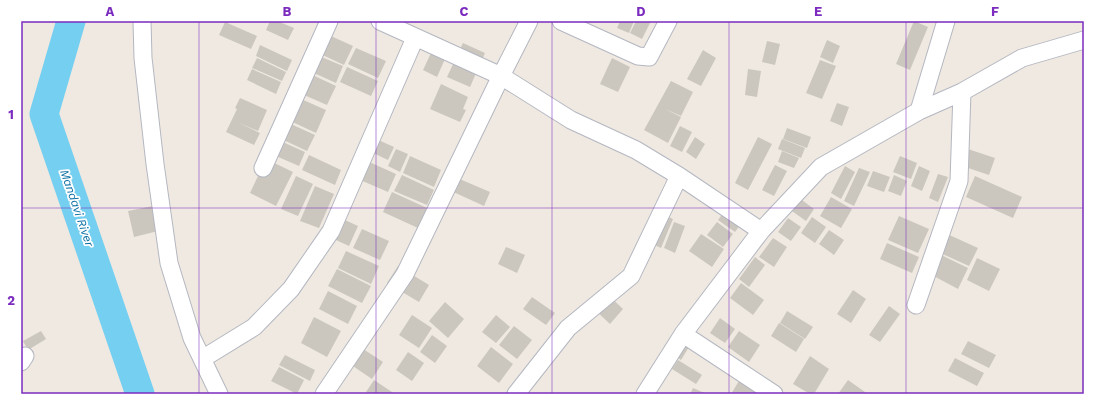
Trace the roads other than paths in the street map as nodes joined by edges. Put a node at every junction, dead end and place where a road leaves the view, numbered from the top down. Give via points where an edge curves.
1 (142, 21) edge
2 (329, 21) edge
3 (380, 21) edge
4 (529, 21) edge
5 (561, 21) edge
6 (668, 21) edge
7 (946, 21) edge
8 (415, 38) junction
9 (1084, 40) edge
10 (501, 76) junction
11 (962, 92) junction
12 (919, 111) junction
13 (263, 168) dead end
14 (679, 176) junction
15 (760, 231) junction
16 (916, 305) dead end
17 (683, 334) junction
18 (202, 359) junction
19 (219, 394) edge
20 (324, 394) edge
21 (516, 394) edge
22 (645, 394) edge
23 (774, 394) edge

1 - 18 street via 143,58 169,263 192,338
2 - 13 street
3 - 8 street
4 - 10 street
5 - 6 street via 638,56 649,57
7 - 12 street
8 - 10 street
8 - 18 street via 331,231 290,289 254,327
9 - 11 street via 1022,58
10 - 14 street via 571,120 636,150
10 - 20 street via 405,274
11 - 12 street
11 - 16 street via 960,181
12 - 15 street via 821,167
14 - 15 street
14 - 21 street via 631,276 568,328
15 - 17 street
17 - 22 street
17 - 23 street
18 - 19 street

